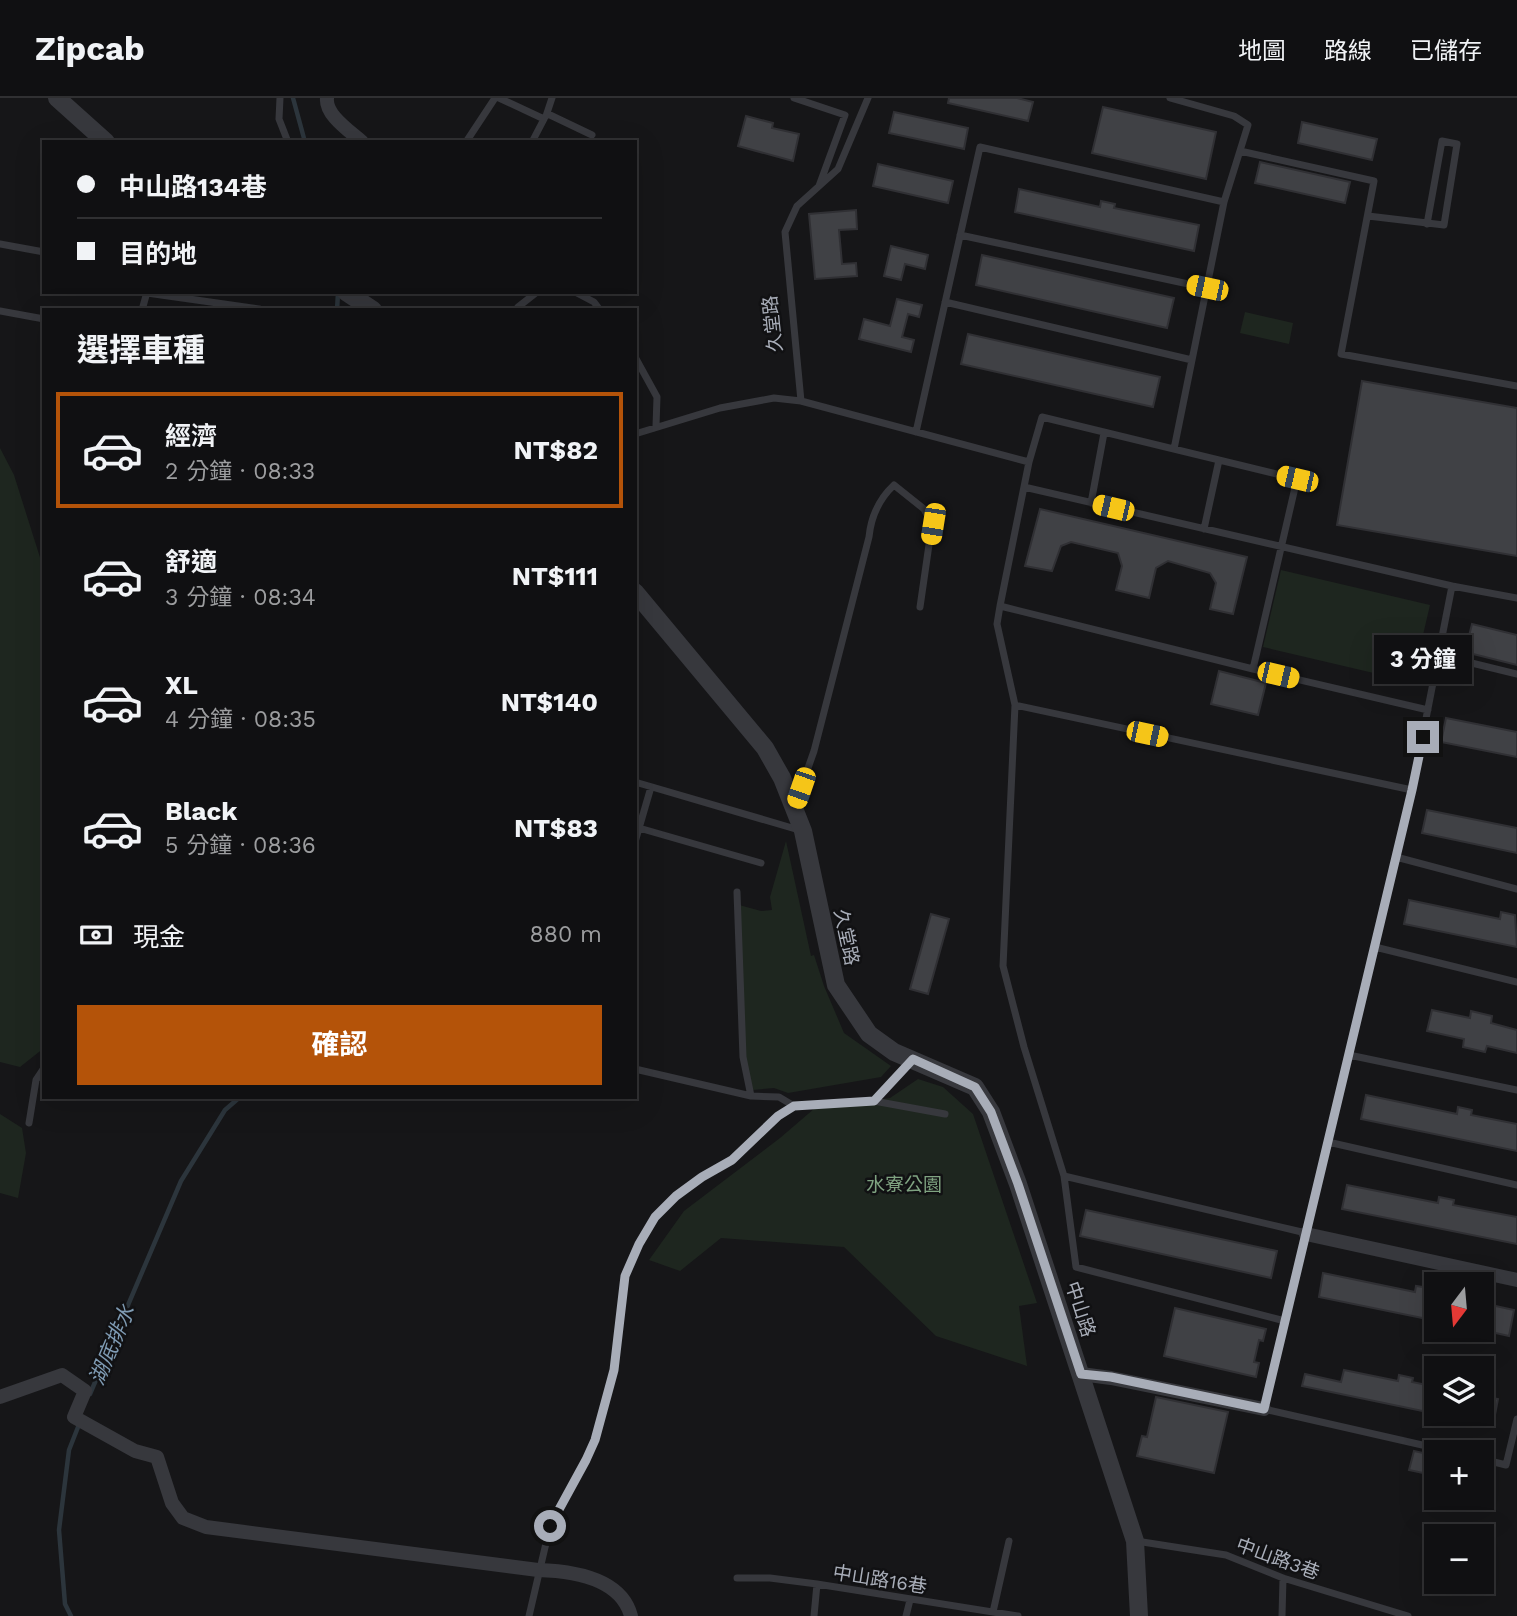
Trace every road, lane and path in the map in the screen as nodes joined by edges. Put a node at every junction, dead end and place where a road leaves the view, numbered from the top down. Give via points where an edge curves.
1 (57, 98) edge
2 (280, 98) edge
3 (327, 98) edge
4 (497, 98) edge
5 (552, 98) edge
6 (794, 98) edge
7 (868, 98) edge
8 (1170, 98) edge
9 (546, 117) junction
10 (347, 135) edge
11 (592, 135) dead end
12 (104, 140) edge
13 (287, 140) edge
14 (467, 140) edge
15 (533, 140) edge
16 (1240, 150) junction
17 (1436, 177) junction
18 (1452, 178) junction
19 (819, 186) junction
20 (1224, 202) junction
21 (1368, 216) junction
22 (1427, 224) junction
23 (960, 235) junction
24 (0, 244) edge
25 (42, 253) edge
26 (1207, 288) junction
27 (160, 294) edge
28 (535, 294) edge
29 (579, 294) edge
30 (945, 302) junction
31 (519, 307) dead end
32 (252, 308) edge
33 (598, 308) edge
34 (0, 311) edge
35 (42, 319) edge
36 (1192, 360) junction
37 (637, 361) edge
38 (1517, 386) edge
39 (801, 401) junction
40 (656, 426) junction
41 (916, 432) junction
42 (637, 433) edge
43 (1104, 433) junction
44 (1174, 449) junction
45 (1219, 460) junction
46 (1029, 462) junction
47 (1024, 487) junction
48 (1091, 503) junction
49 (1204, 529) junction
50 (1282, 547) junction
51 (1452, 586) junction
52 (637, 594) edge
53 (1517, 598) edge
54 (1000, 606) junction
55 (920, 607) dead end
56 (1438, 655) junction
57 (1253, 669) junction
58 (1517, 674) edge
59 (1015, 705) junction
60 (1428, 710) junction
61 (637, 783) edge
62 (651, 787) junction
63 (1412, 790) junction
64 (794, 806) junction
65 (639, 828) junction
66 (803, 831) junction
67 (637, 835) edge
68 (1396, 857) junction
69 (761, 863) dead end
70 (1517, 889) edge
71 (737, 892) dead end
72 (1375, 947) junction
73 (1517, 982) edge
74 (1349, 1055) junction
75 (913, 1059) junction
76 (637, 1069) edge
77 (42, 1071) edge
78 (1517, 1090) edge
79 (751, 1096) junction
80 (874, 1101) junction
81 (794, 1106) junction
82 (945, 1114) dead end
83 (29, 1123) dead end
84 (1328, 1142) junction
85 (1064, 1176) junction
86 (1517, 1185) edge
87 (1306, 1234) junction
88 (1517, 1280) edge
89 (1285, 1321) junction
90 (1081, 1374) junction
91 (0, 1397) edge
92 (1264, 1409) junction
93 (1517, 1419) edge
94 (1424, 1445) edge
95 (1494, 1462) edge
96 (1009, 1541) dead end
97 (1135, 1541) junction
98 (538, 1570) junction
99 (737, 1578) dead end
100 (1283, 1578) junction
101 (817, 1584) junction
102 (910, 1600) junction
103 (993, 1612) junction
104 (529, 1616) edge
105 (631, 1616) edge
106 (814, 1616) edge
107 (906, 1616) edge
108 (1018, 1616) edge
109 (1139, 1616) edge
110 (1282, 1616) edge
111 (1408, 1616) edge

1 - 12 street
2 - 13 lane via 279,118
3 - 10 street via 330,112
4 - 9 lane
4 - 14 lane
5 - 9 lane
6 - 19 lane via 845,115
7 - 19 lane, 久堂路 via 838,169
8 - 16 lane via 1234,116 1248,125
9 - 11 lane
9 - 15 lane
16 - 20 lane
16 - 21 lane via 1374,181
17 - 18 lane
17 - 18 lane via 1442,141 1457,144
17 - 22 lane
18 - 22 lane via 1444,225
19 - 39 lane, 久堂路 via 797,206 785,232
20 - 23 lane via 980,147
20 - 26 lane
21 - 22 lane
21 - 38 lane via 1341,354
23 - 26 lane
23 - 30 lane
24 - 25 lane
26 - 36 lane
27 - 32 lane
28 - 31 lane
29 - 33 lane
30 - 36 lane
30 - 41 lane
34 - 35 lane
36 - 44 lane
37 - 40 lane via 657,397
39 - 40 lane via 774,398
39 - 41 lane
40 - 42 lane
41 - 46 lane
43 - 44 lane
43 - 46 lane via 1042,417
43 - 48 lane
44 - 45 lane
45 - 49 lane
45 - 50 lane via 1297,479
46 - 47 lane
47 - 48 lane
47 - 54 lane
48 - 49 lane
49 - 50 lane
50 - 51 lane
50 - 57 lane
51 - 53 lane
51 - 56 lane
52 - 64 street, 久堂路 via 765,748
54 - 57 lane
54 - 59 lane via 997,624
55 - 64 lane via 933,524 924,509 894,485 883,495 870,523 814,751
56 - 58 lane
56 - 60 lane
57 - 60 lane
59 - 63 lane
59 - 85 lane via 1003,966
60 - 63 lane
61 - 62 lane
62 - 65 lane
62 - 66 lane
63 - 68 lane
64 - 66 street, 久堂路
65 - 67 lane
65 - 69 lane
66 - 75 street, 久堂路 via 836,985 869,1034
68 - 70 lane
68 - 72 lane
71 - 79 lane via 743,1057
72 - 73 lane
72 - 74 lane
74 - 78 lane
74 - 84 lane
75 - 80 lane
75 - 90 street, 中山路 via 975,1087 991,1112
76 - 79 lane
77 - 83 lane via 36,1080
79 - 81 lane via 779,1097
80 - 81 lane
80 - 82 lane
81 - 98 lane via 732,1160 676,1196 655,1217 639,1244 625,1276 614,1370 595,1440 550,1526
84 - 86 lane
84 - 87 lane
85 - 87 lane
85 - 89 lane via 1076,1267
87 - 88 street
87 - 89 lane
89 - 92 lane
90 - 92 street
90 - 97 street, 中山路
91 - 98 street via 62,1375 85,1391 74,1417 135,1451 157,1457 172,1503 183,1518 206,1527
92 - 94 lane
93 - 95 lane via 1506,1465
96 - 103 lane
97 - 100 lane, 中山路3巷 via 1226,1555
97 - 109 street, 中山路
98 - 104 lane
98 - 105 street via 596,1579 619,1594
99 - 101 lane, 中山路16巷
100 - 110 lane
100 - 111 lane, 中山路3巷
101 - 102 lane, 中山路16巷
101 - 106 lane
102 - 103 lane, 中山路16巷
102 - 107 lane
103 - 108 lane, 中山路16巷

